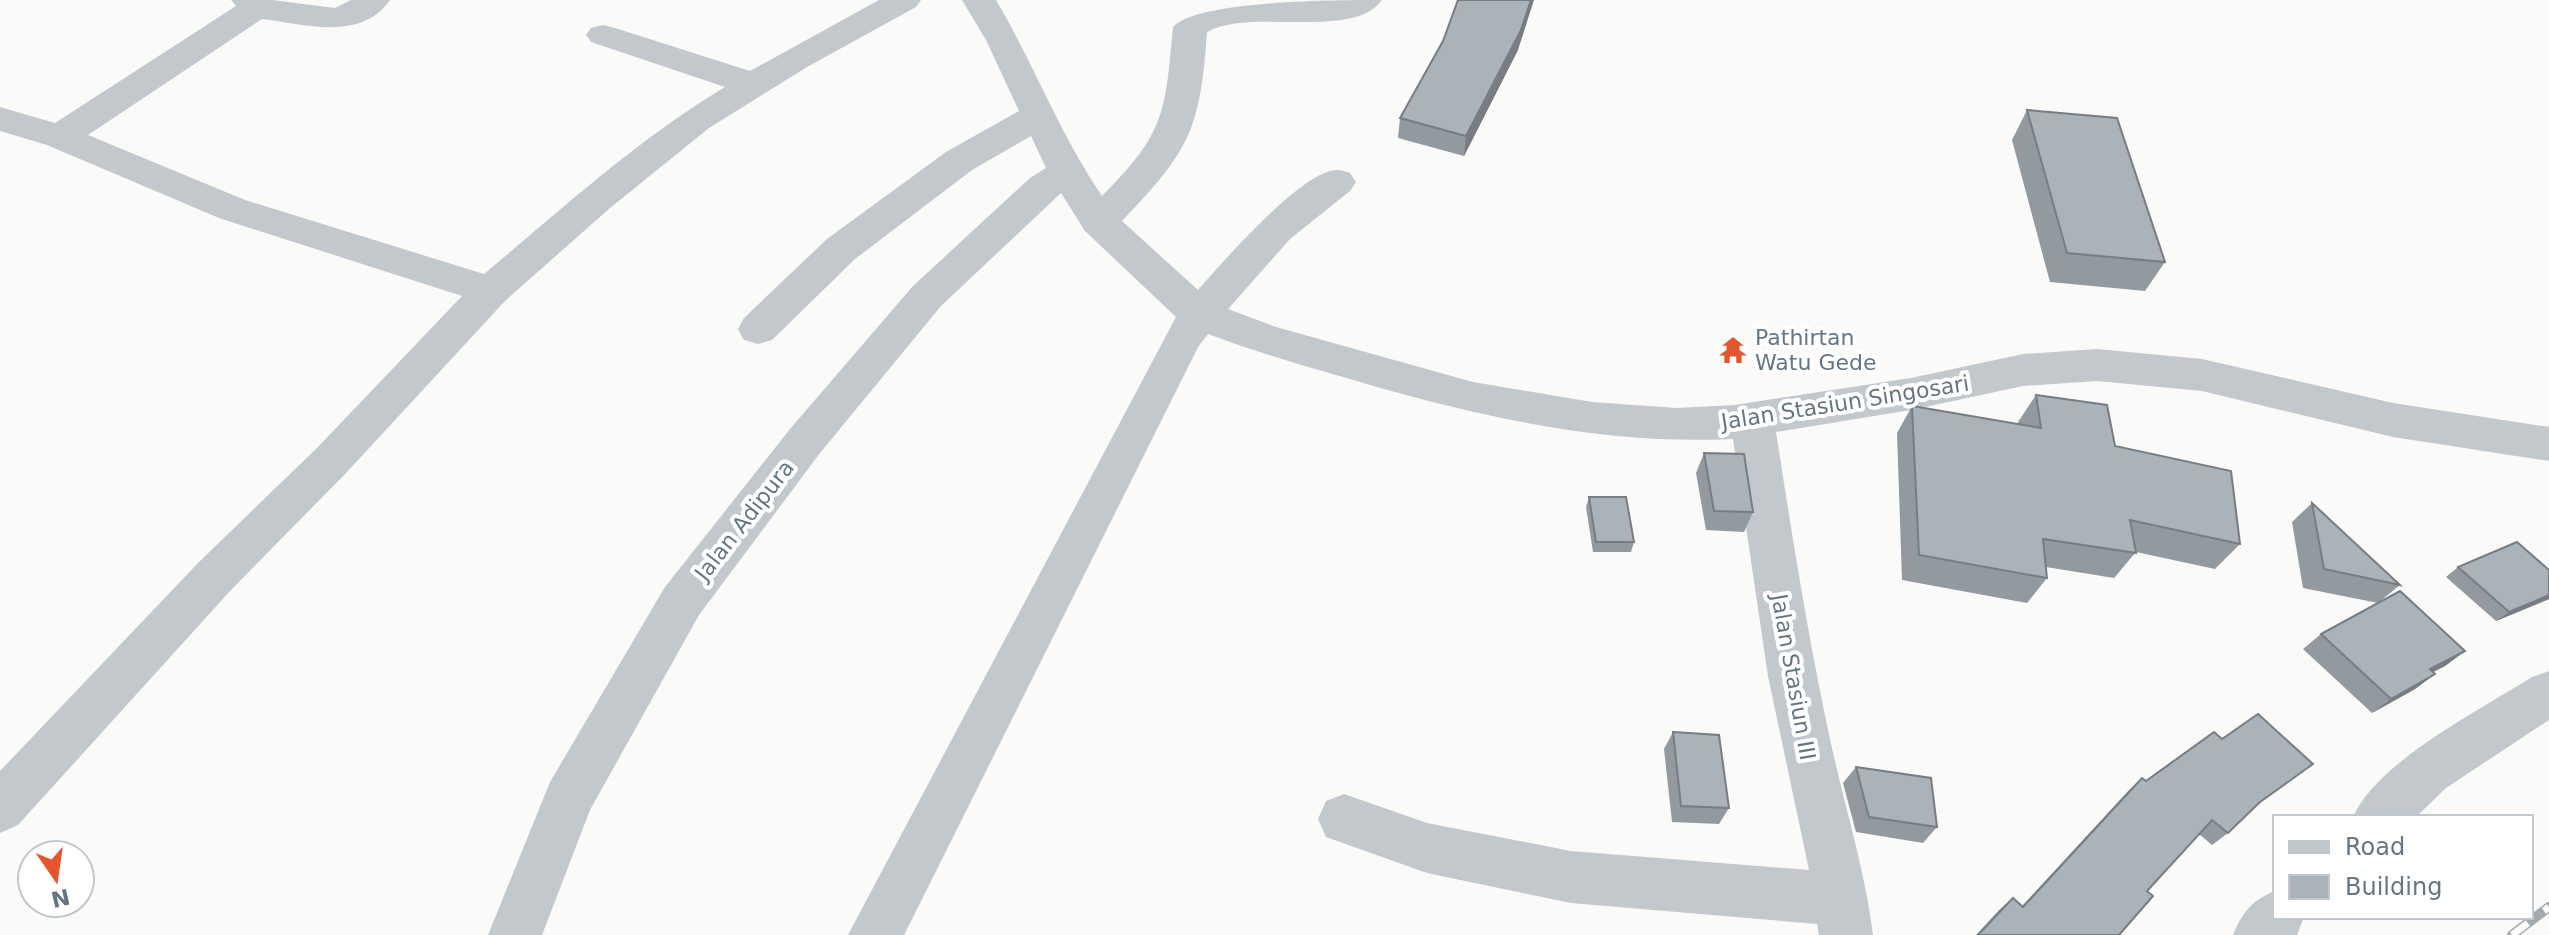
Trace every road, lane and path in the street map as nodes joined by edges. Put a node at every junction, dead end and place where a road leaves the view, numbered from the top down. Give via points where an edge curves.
1 (373, 0) edge
2 (904, 0) edge
3 (979, 0) edge
4 (1365, 0) edge
5 (252, 4) edge
6 (603, 35) dead end
7 (753, 84) junction
8 (1038, 116) junction
9 (0, 119) edge
10 (60, 137) junction
11 (1066, 172) junction
12 (1337, 182) dead end
13 (1099, 222) junction
14 (491, 291) junction
15 (1198, 314) junction
16 (758, 329) dead end
17 (1752, 418) junction
18 (2549, 444) edge
19 (2549, 693) edge
20 (0, 808) edge
21 (2381, 815) edge
22 (1344, 819) dead end
23 (1845, 917) edge
24 (2275, 919) edge
25 (515, 935) edge
26 (875, 935) edge
27 (2260, 935) edge

1 - 5 street via 351,15 335,18
2 - 7 street
3 - 8 street, Jalan Stasiun Singosari
4 - 13 street via 1346,8 1220,13 1190,27 1185,93 1174,134
5 - 10 street
6 - 7 street
7 - 14 street via 696,120
8 - 11 street, Jalan Stasiun Singosari
8 - 16 street via 959,161 873,224
9 - 10 street
10 - 14 street via 232,209
11 - 13 street, Jalan Stasiun Singosari
11 - 25 street, Jalan Adipura via 1043,187 927,296 805,441 682,601 568,799
12 - 15 street via 1266,236
13 - 15 street, Jalan Stasiun Singosari
14 - 20 street
15 - 17 street, Jalan Stasiun Singosari via 1266,340 1473,398 1592,419 1677,425
15 - 26 street
17 - 18 street, Jalan Stasiun Singosari via 1911,394 2023,370 2097,365 2202,375 2393,420
17 - 23 street, Jalan Stasiun III via 1809,763
19 - 21 street via 2428,771
22 - 23 street via 1427,848 1571,877
24 - 27 street

